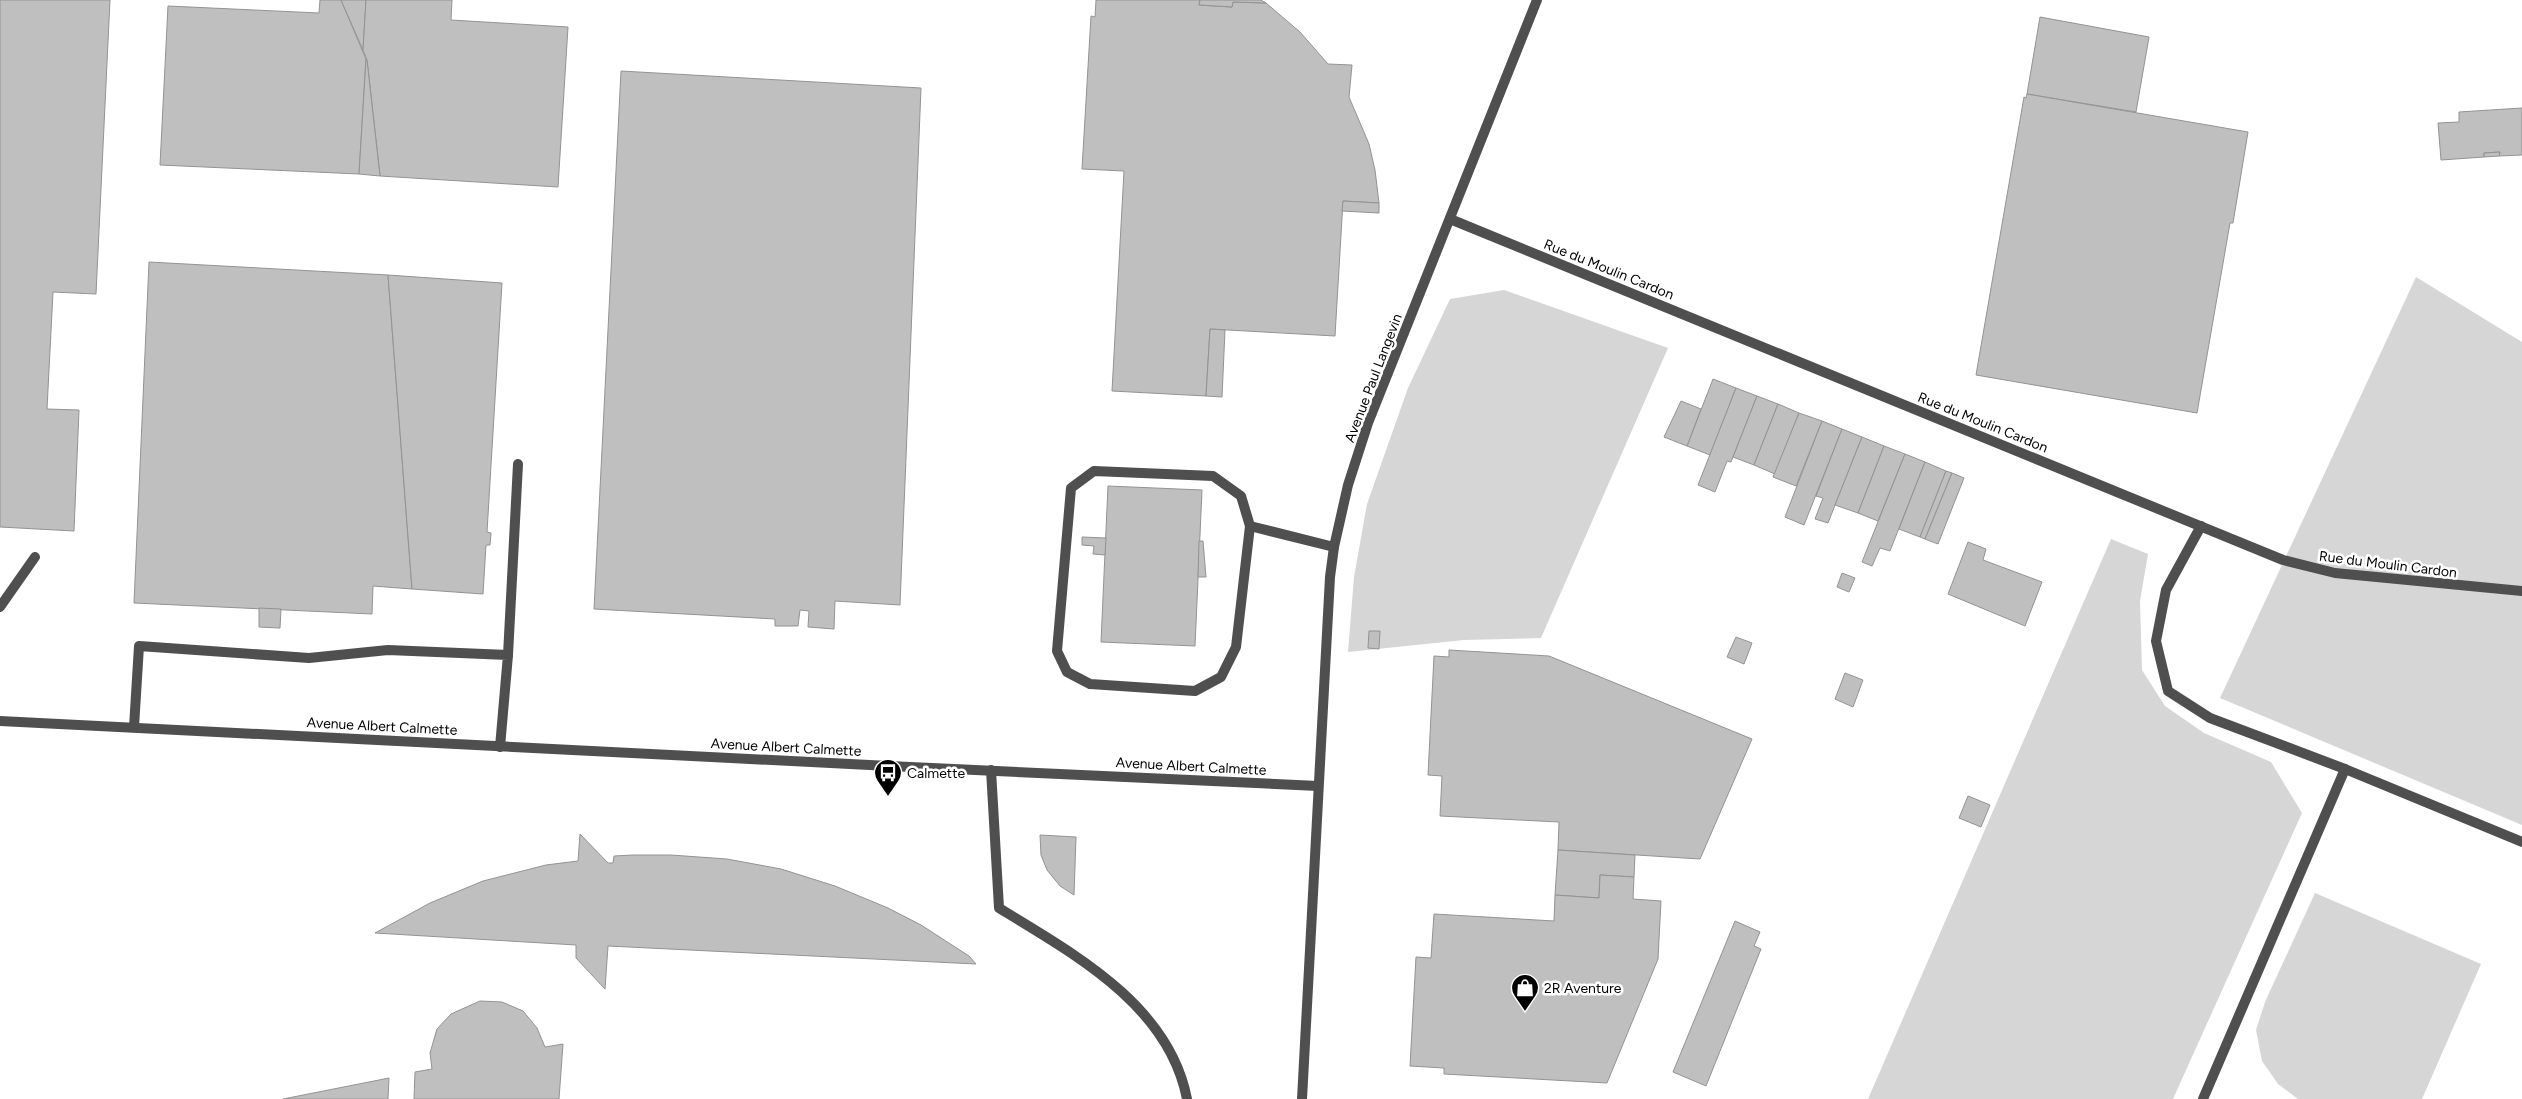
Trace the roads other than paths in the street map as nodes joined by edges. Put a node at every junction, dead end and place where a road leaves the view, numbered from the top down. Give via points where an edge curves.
1 (1537, 0) edge
2 (1450, 219) junction
3 (518, 464) dead end
4 (1250, 526) junction
5 (2201, 526) junction
6 (1334, 548) junction
7 (35, 557) dead end
8 (2522, 591) edge
9 (0, 608) edge
10 (508, 655) junction
11 (0, 721) edge
12 (134, 727) junction
13 (500, 747) junction
14 (2345, 769) junction
15 (991, 770) junction
16 (1318, 786) junction
17 (2522, 842) edge
18 (1187, 1099) edge
19 (1302, 1099) edge
20 (2203, 1099) edge

1 - 2 street, Avenue Paul Langevin
2 - 5 street, Rue du Moulin Cardon
2 - 6 street, Avenue Paul Langevin via 1368,423 1348,485
3 - 10 street
4 - 4 street via 1241,496 1213,476 1094,471 1071,488 1057,652 1067,672 1090,684 1194,691 1220,677 1236,647
4 - 6 street
5 - 8 street, Rue du Moulin Cardon via 2283,560 2318,570 2410,582
5 - 14 street via 2166,590 2156,641 2168,691 2210,718
6 - 16 street, Avenue Paul Langevin
7 - 9 street
10 - 12 street via 388,650 309,658 139,646
10 - 13 street
11 - 12 street, Avenue Albert Calmette
12 - 13 street, Avenue Albert Calmette
13 - 15 street, Avenue Albert Calmette
14 - 17 street
14 - 20 street
15 - 16 street, Avenue Albert Calmette
15 - 18 street via 1000,908 1077,958 1126,996 1162,1038
16 - 19 street

